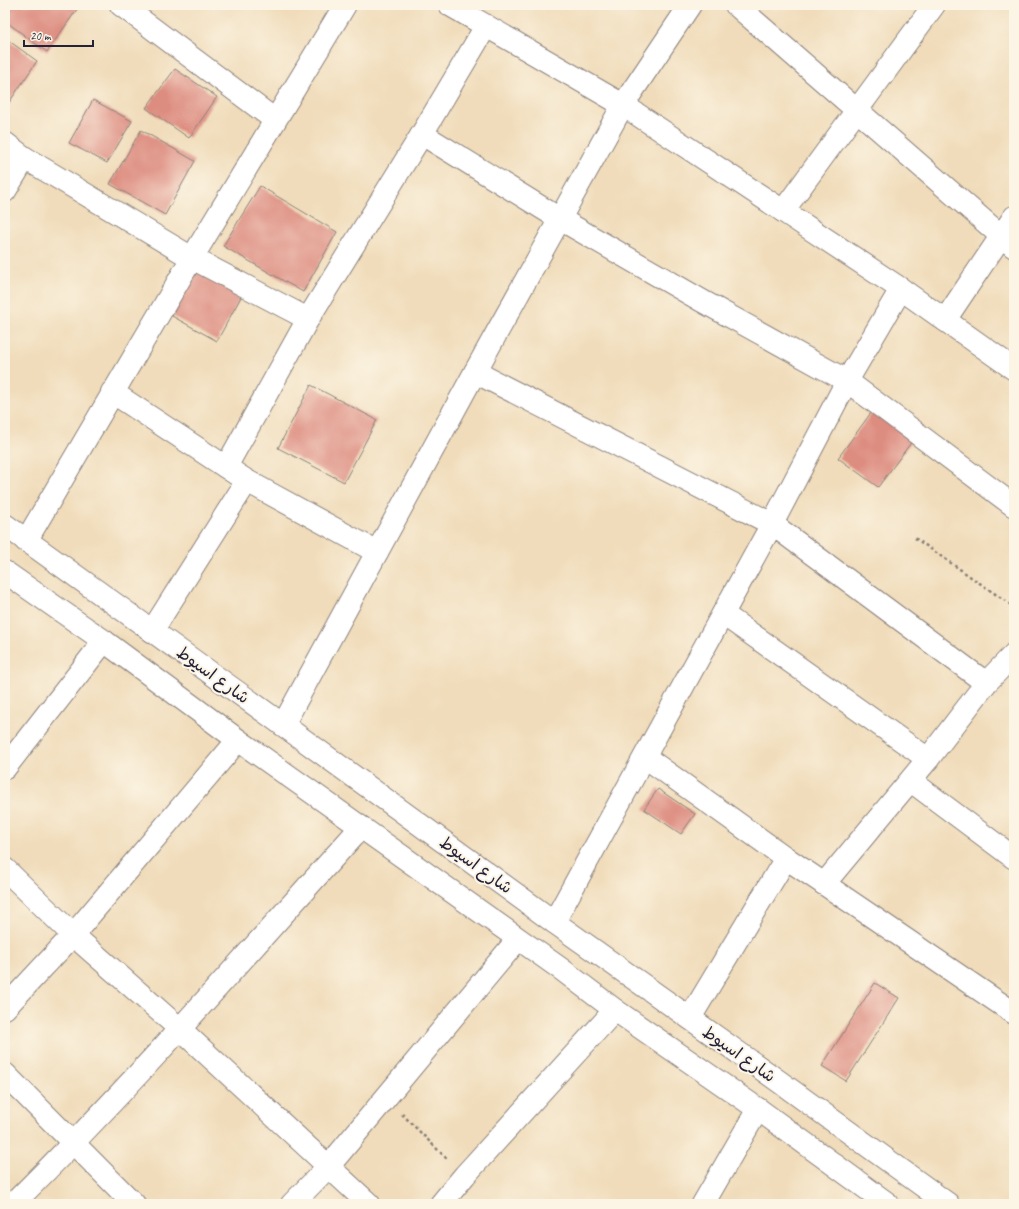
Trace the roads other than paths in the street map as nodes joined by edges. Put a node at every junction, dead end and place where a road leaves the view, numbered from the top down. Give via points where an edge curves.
1 (121, 5) edge
2 (345, 5) edge
3 (450, 5) edge
4 (690, 5) edge
5 (736, 5) edge
6 (934, 5) edge
7 (486, 26) junction
8 (623, 105) junction
9 (856, 111) junction
10 (275, 120) junction
11 (422, 134) junction
12 (5, 143) edge
13 (25, 158) junction
14 (5, 191) edge
15 (783, 211) junction
16 (1014, 216) edge
17 (560, 219) junction
18 (1007, 242) edge
19 (192, 258) junction
20 (901, 289) junction
21 (308, 319) junction
22 (945, 320) junction
23 (1014, 369) edge
24 (475, 372) junction
25 (847, 381) junction
26 (112, 392) junction
27 (226, 467) junction
28 (247, 480) junction
29 (1014, 506) edge
30 (772, 524) junction
31 (5, 525) edge
32 (26, 541) junction
33 (377, 552) junction
34 (5, 572) edge
35 (723, 614) junction
36 (152, 631) junction
37 (104, 641) junction
38 (1014, 655) edge
39 (986, 683) junction
40 (283, 725) junction
41 (238, 740) junction
42 (645, 757) junction
43 (928, 760) junction
44 (5, 768) edge
45 (911, 781) junction
46 (361, 827) junction
47 (786, 858) junction
48 (1014, 858) edge
49 (5, 869) edge
50 (824, 884) junction
51 (554, 922) junction
52 (73, 935) junction
53 (518, 939) junction
54 (5, 1008) edge
55 (615, 1010) junction
56 (1014, 1013) edge
57 (690, 1018) junction
58 (180, 1029) junction
59 (5, 1074) edge
60 (758, 1109) junction
61 (74, 1142) junction
62 (328, 1168) junction
63 (13, 1204) edge
64 (134, 1204) edge
65 (292, 1204) edge
66 (369, 1204) edge
67 (442, 1204) edge
68 (703, 1204) edge
69 (888, 1204) edge
70 (948, 1204) edge

1 - 10 street
2 - 10 street
3 - 7 street
4 - 8 street
5 - 9 street
6 - 9 street
7 - 8 street
7 - 11 street
8 - 15 street
8 - 17 street
9 - 15 street
9 - 18 street
10 - 19 street
11 - 17 street
11 - 21 street
12 - 13 street
13 - 14 street
13 - 19 street
15 - 20 street
16 - 18 street
17 - 24 street
17 - 25 street
18 - 22 street
19 - 21 street
19 - 26 street
20 - 22 street
20 - 25 street
21 - 27 street
22 - 23 street
24 - 30 street
24 - 33 street
25 - 29 street
25 - 30 street
26 - 27 street
26 - 32 street
27 - 28 street
28 - 33 street
28 - 36 street
30 - 35 street
30 - 39 street
31 - 32 street, شارع اسيوط
32 - 36 street, شارع اسيوط
33 - 40 street
34 - 37 street, شارع اسيوط
35 - 42 street
35 - 43 street
36 - 40 street, شارع اسيوط
37 - 41 street, شارع اسيوط
37 - 44 street
38 - 39 street
39 - 43 street
40 - 51 street, شارع اسيوط
41 - 46 street, شارع اسيوط
41 - 52 street
42 - 47 street
42 - 51 street
43 - 45 street
45 - 48 street
45 - 50 street
46 - 53 street, شارع اسيوط
46 - 58 street
47 - 50 street
47 - 57 street
49 - 52 street
50 - 56 street
51 - 57 street, شارع اسيوط
52 - 54 street
52 - 58 street
53 - 55 street, شارع اسيوط
53 - 62 street
55 - 60 street, شارع اسيوط
55 - 67 street via 465,1175
57 - 70 street, شارع اسيوط
58 - 61 street
58 - 62 street
59 - 61 street
60 - 68 street
60 - 69 street, شارع اسيوط
61 - 63 street
61 - 64 street
62 - 65 street
62 - 66 street

